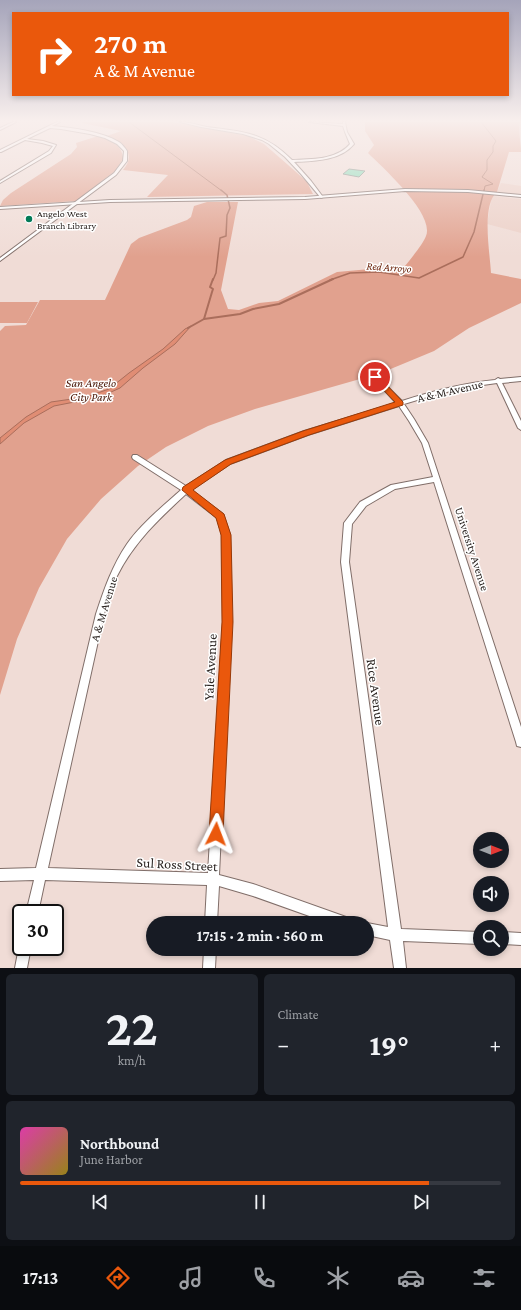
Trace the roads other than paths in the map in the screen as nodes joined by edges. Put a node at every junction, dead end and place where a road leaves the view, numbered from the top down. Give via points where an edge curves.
1 (25, 167) edge
2 (121, 167) edge
3 (296, 167) edge
4 (0, 182) edge
5 (521, 196) edge
6 (321, 197) junction
7 (77, 203) junction
8 (0, 208) edge
9 (0, 260) edge
10 (375, 377) dead end
11 (521, 379) edge
12 (498, 380) junction
13 (400, 403) junction
14 (521, 428) edge
15 (135, 457) dead end
16 (438, 479) junction
17 (186, 490) junction
18 (521, 742) edge
19 (39, 874) junction
20 (0, 875) edge
21 (213, 879) junction
22 (34, 904) edge
23 (211, 916) edge
24 (326, 916) edge
25 (374, 930) edge
26 (395, 935) junction
27 (473, 938) edge
28 (509, 938) edge
29 (521, 939) edge
30 (23, 956) edge
31 (210, 956) edge
32 (21, 968) edge
33 (209, 968) edge
34 (400, 968) edge

1 - 4 street
2 - 7 street
3 - 6 street via 310,180
5 - 6 street via 468,191 405,190
6 - 7 street
7 - 8 street
7 - 9 street
10 - 13 street, University Avenue
11 - 12 street, A & M Avenue
12 - 13 street, A & M Avenue via 440,391
12 - 14 street
13 - 16 street, University Avenue via 425,443
13 - 17 street, A & M Avenue via 306,433 228,462
15 - 17 street, Yale Avenue
16 - 18 street, University Avenue
16 - 26 street, Rice Avenue via 393,487 363,504 348,523 345,562
17 - 19 street, A & M Avenue via 154,519 130,546 113,576 100,614
17 - 21 street, Yale Avenue via 220,516 226,535 227,622
19 - 20 street, Sul Ross Street
19 - 21 street, Sul Ross Street
19 - 22 street, A & M Avenue
21 - 23 street, Yale Avenue
21 - 24 street, Sul Ross Street
25 - 26 street
26 - 27 street
26 - 34 street, Rice Avenue
28 - 29 street
30 - 32 street
31 - 33 street

